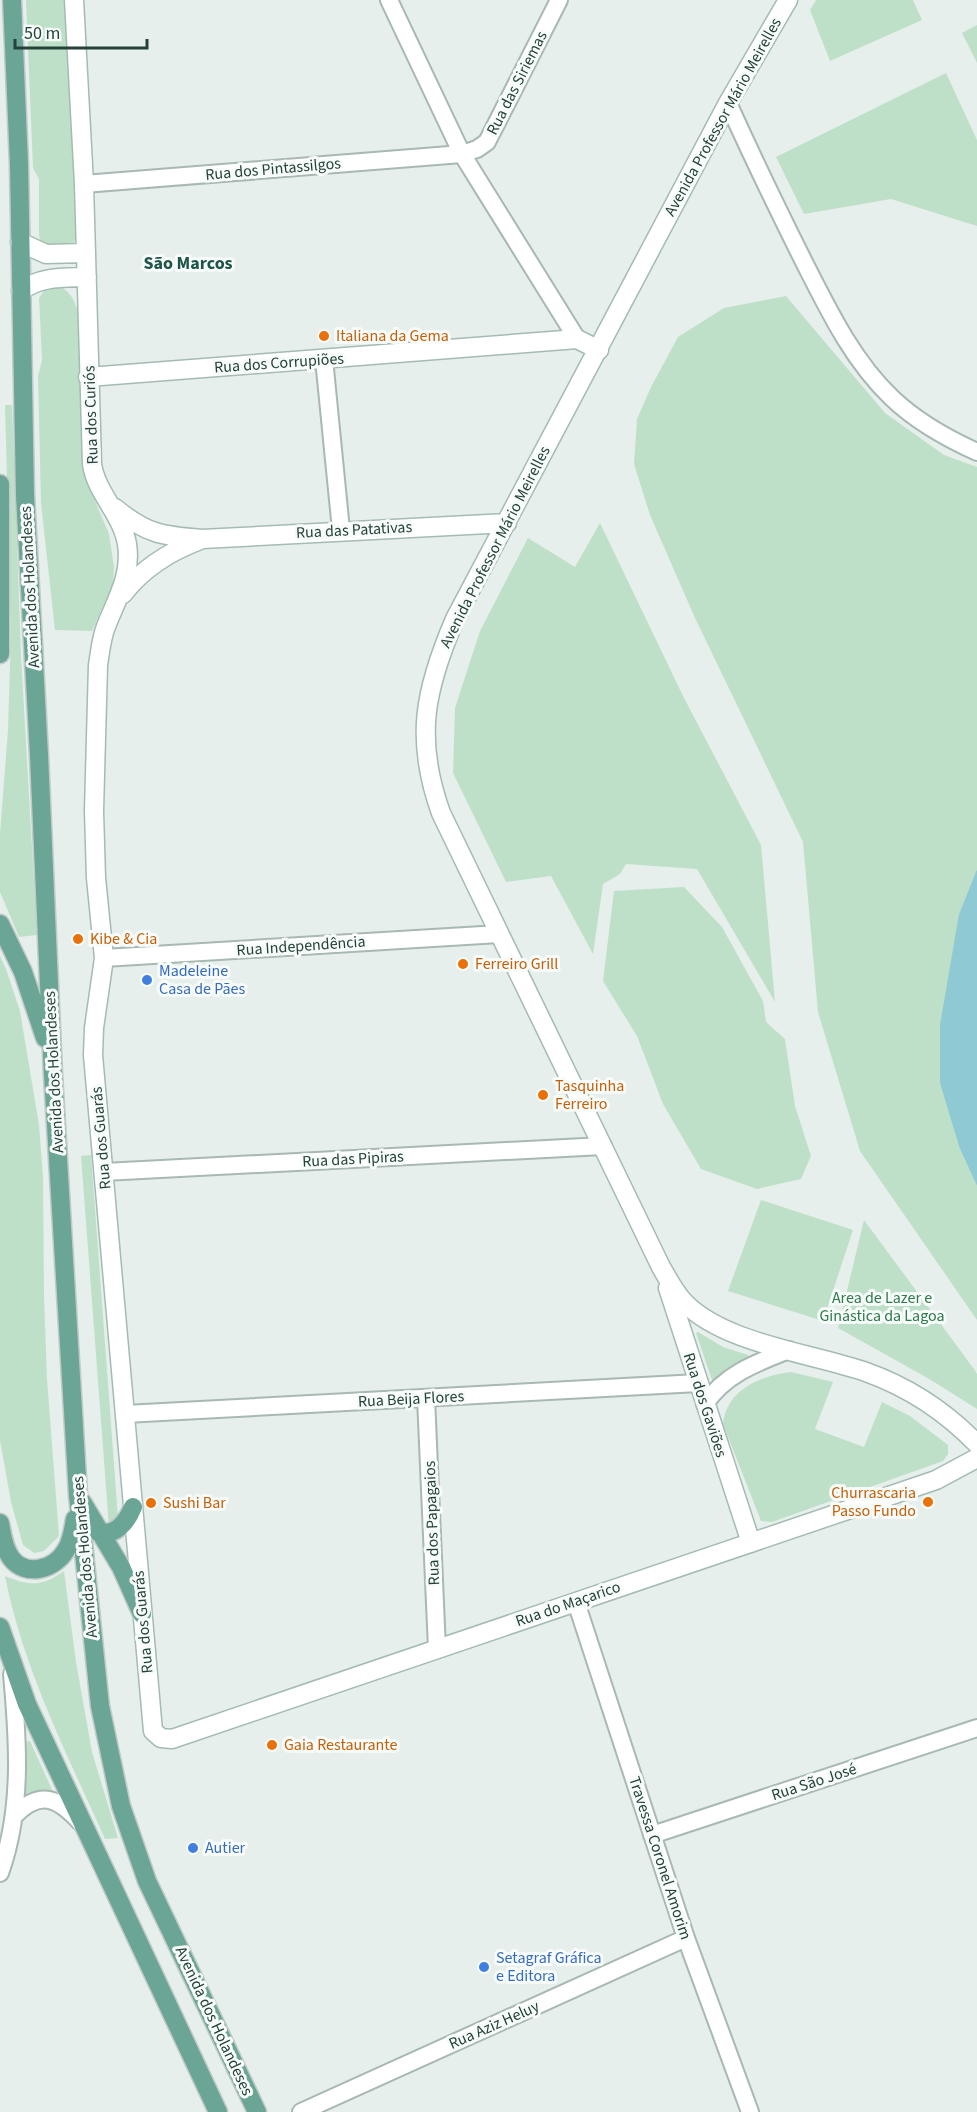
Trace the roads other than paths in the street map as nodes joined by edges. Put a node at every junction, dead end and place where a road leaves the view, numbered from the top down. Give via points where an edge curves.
1 (12, 0) edge
2 (74, 0) edge
3 (389, 0) edge
4 (559, 0) edge
5 (786, 0) edge
6 (728, 103) junction
7 (462, 154) junction
8 (84, 184) junction
9 (20, 242) junction
10 (86, 253) junction
11 (87, 277) junction
12 (21, 291) junction
13 (577, 339) junction
14 (599, 350) junction
15 (324, 360) junction
16 (88, 377) junction
17 (977, 452) edge
18 (0, 484) edge
19 (111, 505) junction
20 (0, 509) edge
21 (507, 523) junction
22 (341, 530) junction
23 (202, 539) junction
24 (127, 544) joint
25 (117, 602) junction
26 (0, 654) edge
27 (0, 924) edge
28 (499, 934) junction
29 (104, 958) junction
30 (53, 1075) junction
31 (603, 1146) junction
32 (104, 1172) junction
33 (661, 1267) junction
34 (789, 1350) junction
35 (698, 1383) junction
36 (426, 1398) junction
37 (705, 1404) junction
38 (125, 1414) junction
39 (977, 1444) edge
40 (977, 1458) edge
41 (78, 1496) junction
42 (133, 1507) junction
43 (0, 1522) edge
44 (98, 1532) junction
45 (751, 1543) junction
46 (576, 1602) junction
47 (142, 1614) junction
48 (0, 1628) edge
49 (437, 1649) junction
50 (12, 1664) junction
51 (977, 1728) edge
52 (157, 1736) joint
53 (8, 1790) edge
54 (14, 1816) junction
55 (80, 1822) junction
56 (652, 1835) junction
57 (0, 1873) edge
58 (686, 1938) junction
59 (218, 2112) edge
60 (257, 2112) edge
61 (302, 2112) edge
62 (750, 2112) edge

1 - 9 main road, Avenida dos Holandeses
2 - 8 street, Rua dos Curiós
3 - 7 street
4 - 7 street, Rua das Siriemas via 487,142
5 - 6 street, Avenida Professor Mário Meirelles
6 - 14 street, Avenida Professor Mário Meirelles
6 - 17 street via 843,338 891,398 949,439
7 - 8 street, Rua dos Pintassilgos
7 - 13 street
8 - 10 street, Rua dos Curiós
9 - 10 street via 46,254
9 - 12 main road, Avenida dos Holandeses
10 - 11 street, Rua dos Curiós
11 - 12 street via 45,280
11 - 16 street, Rua dos Curiós
12 - 30 main road, Avenida dos Holandeses via 25,495
13 - 14 street
13 - 15 street, Rua dos Corrupiões
14 - 21 street, Avenida Professor Mário Meirelles
15 - 16 street, Rua dos Corrupiões
15 - 22 street
16 - 19 street, Rua dos Curiós via 93,474
18 - 20 main road, Avenida dos Holandeses
19 - 23 street, Rua das Patativas via 146,530
19 - 24 street, Rua dos Curiós
20 - 26 main road, Avenida dos Holandeses
21 - 22 street, Rua das Patativas
21 - 28 street, Avenida Professor Mário Meirelles via 441,652 429,694 426,738 431,782 441,813
22 - 23 street, Rua das Patativas
23 - 25 street, Rua das Patativas via 178,549 147,570
24 - 25 street, Rua dos Guarás via 127,571
25 - 29 street, Rua dos Guarás via 101,644 97,676 94,811
27 - 30 main road via 23,972
28 - 29 street, Rua Independência
28 - 31 street, Avenida Professor Mário Meirelles
29 - 32 street, Rua dos Guarás via 93,1055
30 - 41 main road, Avenida dos Holandeses
31 - 32 street, Rua das Pipiras
31 - 33 street, Avenida Professor Mário Meirelles
32 - 38 street, Rua dos Guarás
33 - 34 street, Avenida Professor Mário Meirelles via 684,1302 706,1320
33 - 35 street, Rua dos Gaviões
34 - 37 street via 735,1374
34 - 39 street, Avenida Professor Mário Meirelles via 866,1372 915,1395 962,1428
35 - 36 street, Rua Beija Flores
35 - 37 street, Rua dos Gaviões
36 - 38 street, Rua Beija Flores
36 - 49 street, Rua dos Papagaios
37 - 45 street, Rua dos Gaviões
38 - 42 street, Rua dos Guarás
40 - 45 street, Rua do Maçarico via 936,1480
41 - 43 main road via 67,1550 43,1568 30,1569 15,1562 7,1550
41 - 44 main road
41 - 60 main road, Avenida dos Holandeses via 100,1706 121,1806 147,1881
42 - 44 main road via 119,1528 104,1534
42 - 47 street, Rua dos Guarás
44 - 47 main road via 121,1567
45 - 46 street, Rua do Maçarico
46 - 49 street, Rua do Maçarico
46 - 56 street, Travessa Coronel Amorim
47 - 52 street, Rua dos Guarás via 152,1725
48 - 50 main road
49 - 52 street, Rua do Maçarico via 172,1739
50 - 53 street via 16,1726
50 - 55 main road
51 - 56 street, Rua São José
53 - 54 street
54 - 55 street via 41,1799 60,1803
54 - 57 street
55 - 59 main road
56 - 58 street, Travessa Coronel Amorim
58 - 61 street, Rua Aziz Heluy
58 - 62 street, Travessa Coronel Amorim

